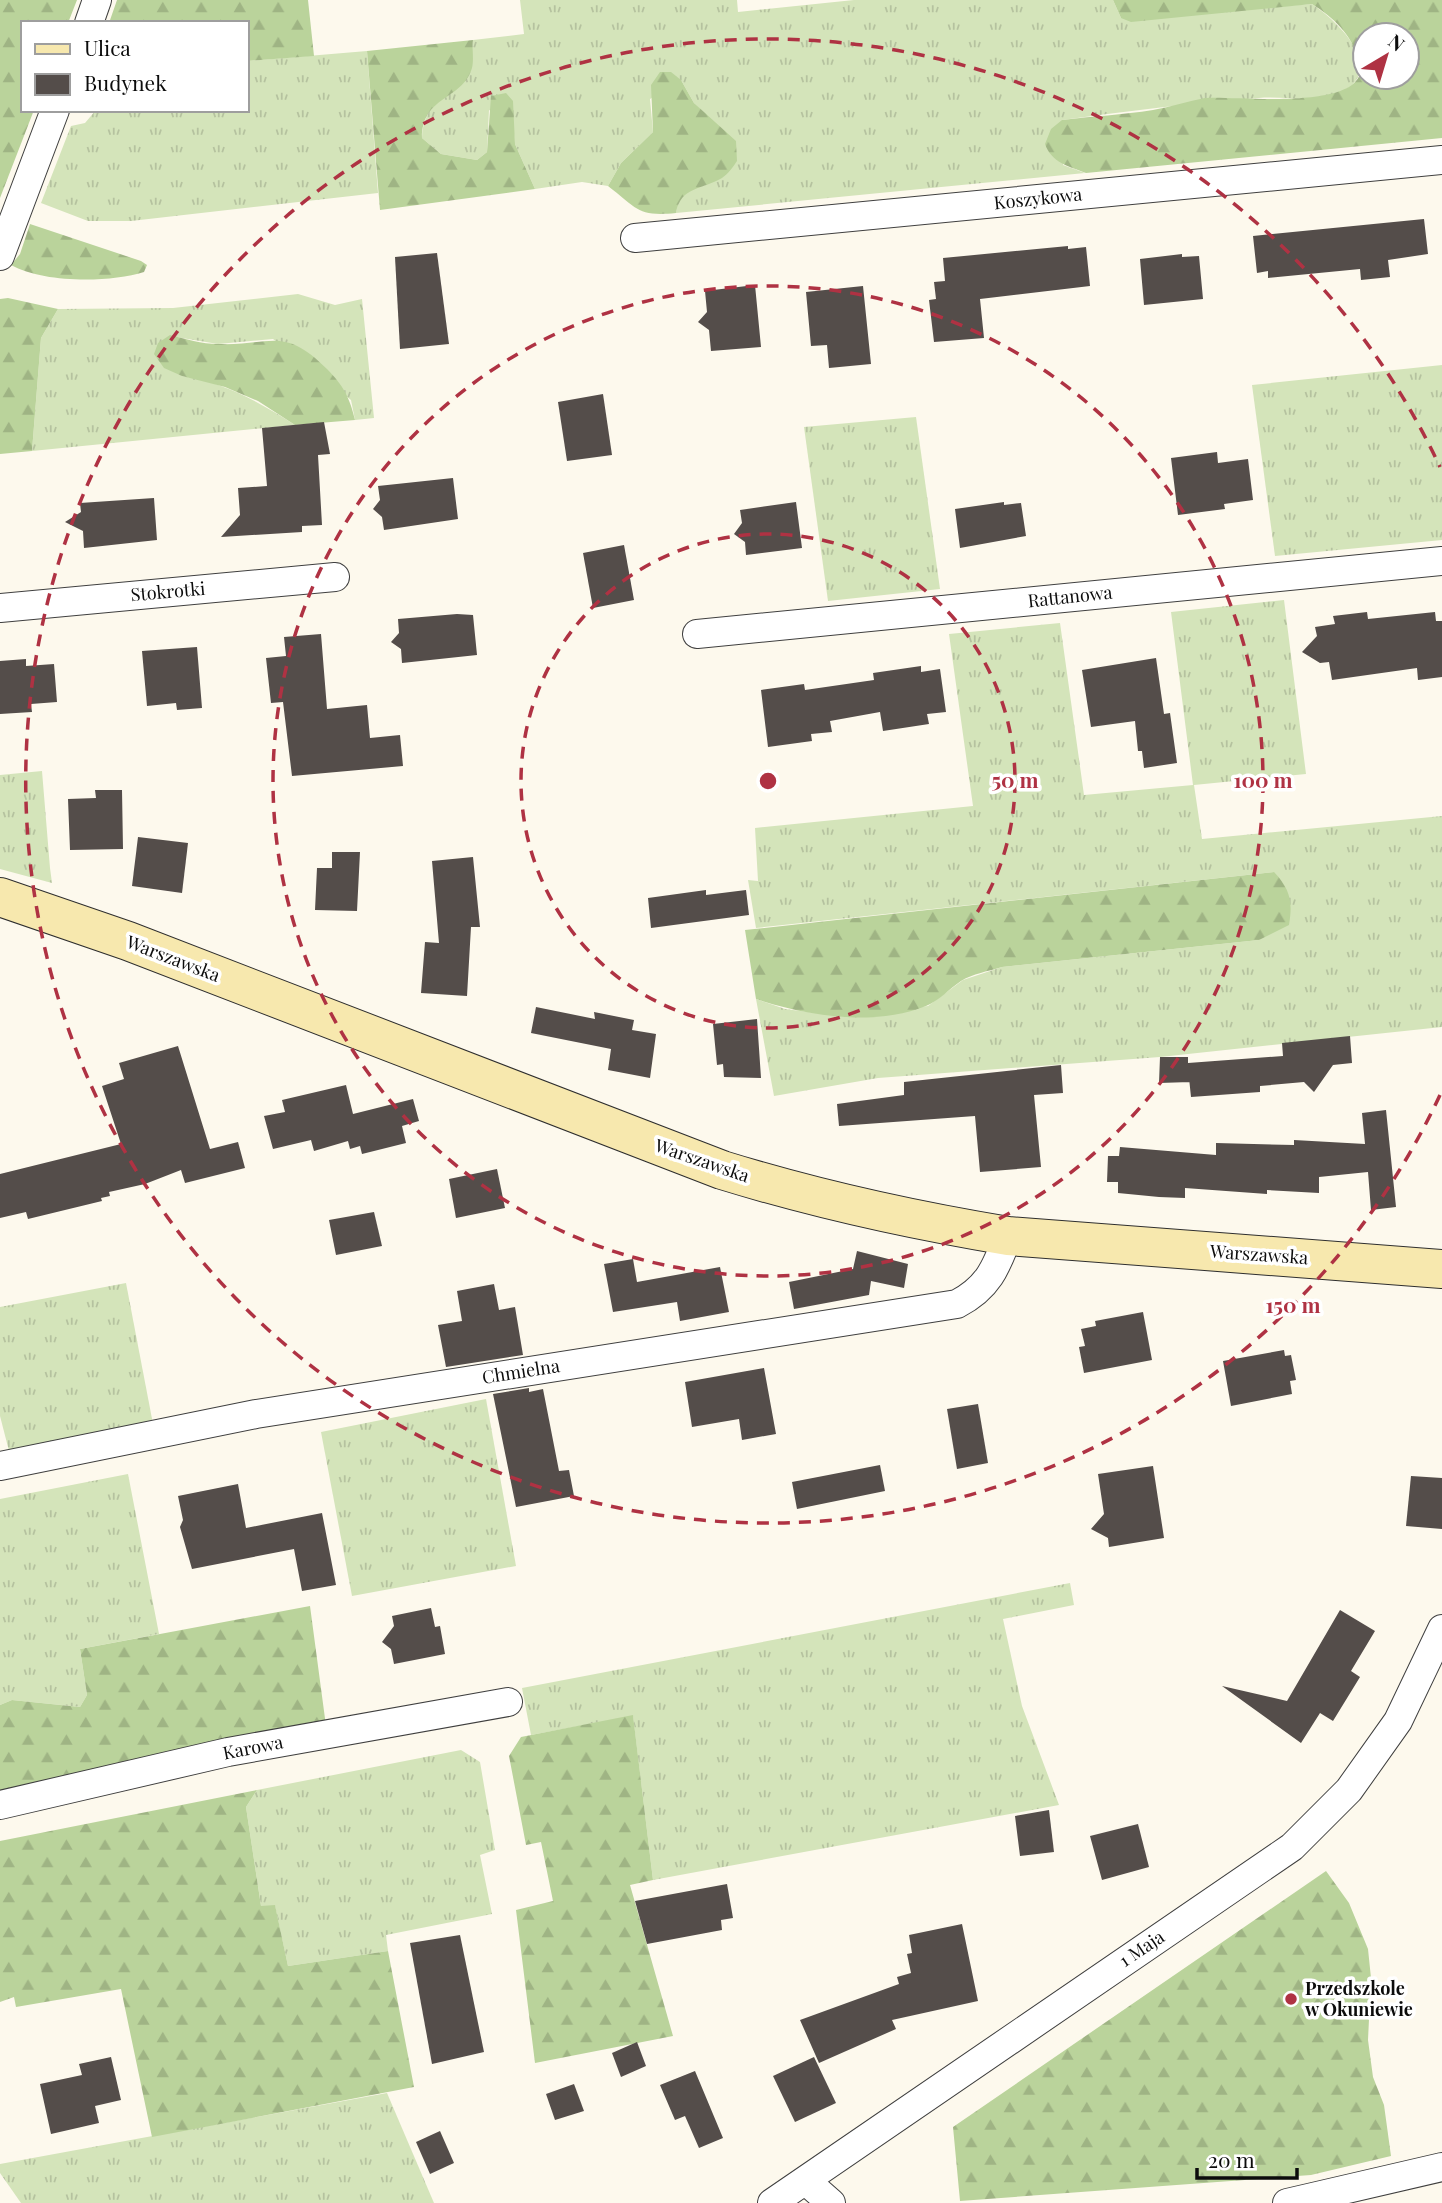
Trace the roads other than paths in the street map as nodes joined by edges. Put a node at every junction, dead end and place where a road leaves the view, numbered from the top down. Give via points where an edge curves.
1 (97, 0) edge
2 (90, 21) edge
3 (54, 112) edge
4 (1442, 160) edge
5 (635, 238) dead end
6 (0, 256) edge
7 (1442, 561) edge
8 (335, 577) dead end
9 (0, 607) edge
10 (697, 634) dead end
11 (0, 897) edge
12 (1007, 1236) junction
13 (1442, 1269) edge
14 (0, 1466) edge
15 (1442, 1629) edge
16 (508, 1702) dead end
17 (0, 1805) edge
18 (1442, 2167) edge
19 (806, 2181) junction
20 (1384, 2192) edge
21 (772, 2203) edge
22 (831, 2203) edge
23 (1287, 2203) edge

1 - 2 street
3 - 6 street
4 - 5 street, Koszykowa
7 - 10 street, Rattanowa
8 - 9 street, Stokrotki
11 - 12 main road, Warszawska via 128,941 722,1170 879,1212
12 - 13 main road, Warszawska
12 - 14 street, Chmielna via 997,1265 977,1293 957,1304 256,1414
15 - 19 street, 1 Maja via 1398,1721 1349,1790 1292,1847
16 - 17 street, Karowa via 228,1752
18 - 20 street
19 - 21 street, 1 Maja
19 - 22 street
20 - 23 street

